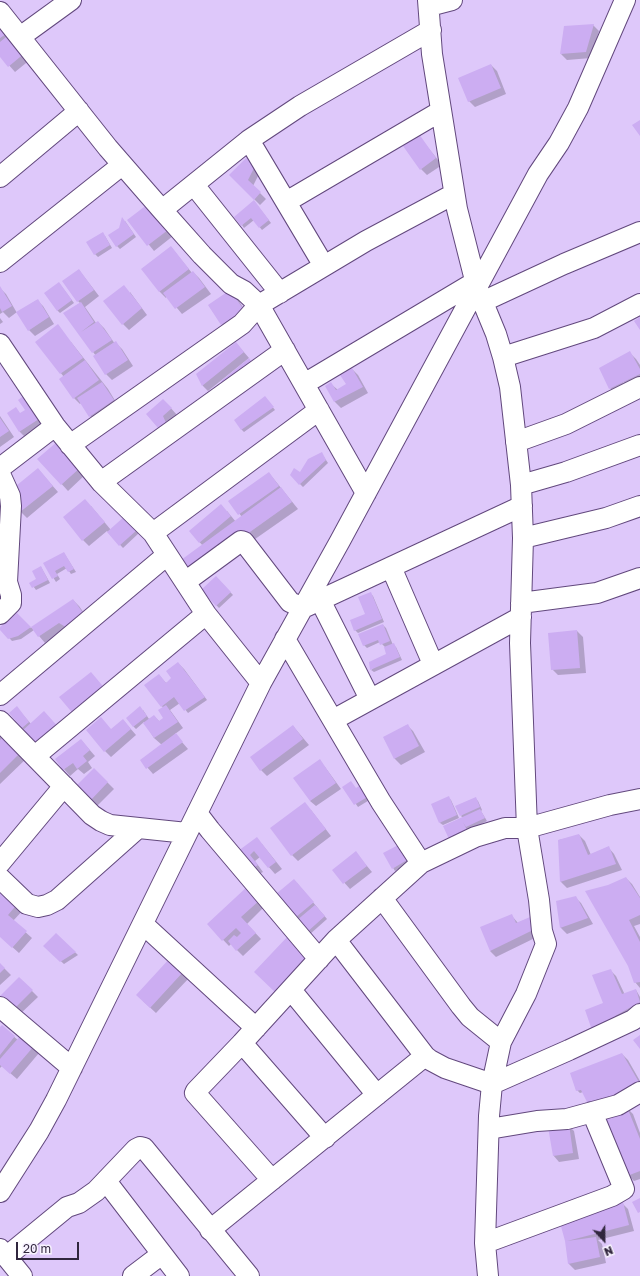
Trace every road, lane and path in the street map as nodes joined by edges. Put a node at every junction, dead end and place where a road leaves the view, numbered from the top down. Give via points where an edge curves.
1 (71, 0) edge
2 (452, 0) edge
3 (625, 0) edge
4 (428, 3) edge
5 (0, 12) edge
6 (431, 30) junction
7 (20, 37) junction
8 (78, 110) junction
9 (441, 111) junction
10 (249, 140) junction
11 (122, 164) junction
12 (0, 177) edge
13 (194, 185) junction
14 (454, 194) junction
15 (286, 202) junction
16 (162, 210) junction
17 (640, 232) edge
18 (0, 262) edge
19 (324, 266) junction
20 (478, 291) junction
21 (280, 293) junction
22 (640, 304) edge
23 (259, 305) junction
24 (0, 344) edge
25 (285, 350) junction
26 (503, 357) junction
27 (304, 384) junction
28 (640, 387) edge
29 (319, 410) junction
30 (55, 426) junction
31 (516, 442) junction
32 (70, 445) junction
33 (640, 445) edge
34 (0, 468) edge
35 (0, 474) edge
36 (100, 482) junction
37 (521, 485) junction
38 (366, 493) junction
39 (522, 506) junction
40 (640, 506) edge
41 (153, 533) junction
42 (523, 538) junction
43 (167, 555) junction
44 (391, 567) junction
45 (640, 578) edge
46 (185, 582) junction
47 (320, 600) junction
48 (303, 608) junction
49 (521, 610) junction
50 (0, 614) edge
51 (206, 614) junction
52 (286, 639) junction
53 (433, 664) junction
54 (261, 683) junction
55 (0, 695) edge
56 (370, 699) junction
57 (333, 720) junction
58 (0, 721) edge
59 (35, 756) junction
60 (64, 786) junction
61 (640, 799) edge
62 (197, 813) junction
63 (138, 828) junction
64 (527, 828) junction
65 (187, 833) junction
66 (0, 863) edge
67 (421, 863) junction
68 (0, 878) edge
69 (382, 898) junction
70 (143, 924) junction
71 (336, 940) junction
72 (319, 959) junction
73 (291, 990) junction
74 (0, 1007) edge
75 (640, 1014) edge
76 (256, 1028) junction
77 (501, 1042) junction
78 (242, 1043) junction
79 (424, 1056) junction
80 (72, 1068) junction
81 (492, 1084) junction
82 (640, 1092) edge
83 (376, 1095) junction
84 (592, 1112) junction
85 (488, 1129) junction
86 (324, 1138) junction
87 (272, 1180) junction
88 (106, 1181) junction
89 (0, 1192) edge
90 (210, 1230) junction
91 (485, 1243) junction
92 (3, 1253) edge
93 (162, 1254) junction
94 (22, 1276) edge
95 (133, 1276) edge
96 (179, 1276) edge
97 (249, 1276) edge
98 (488, 1276) edge

1 - 7 street
2 - 4 street
3 - 20 street via 578,108 538,174
4 - 6 street
5 - 7 street
6 - 9 street
6 - 10 street via 300,106
7 - 8 street
8 - 11 street
8 - 12 street
9 - 14 street
9 - 15 street
10 - 13 street
10 - 15 street
11 - 16 street
11 - 18 street
13 - 16 street
13 - 21 street
14 - 19 street
14 - 20 street
15 - 19 street
16 - 23 street via 231,284 244,291
17 - 20 street via 564,264
19 - 21 street
20 - 26 street
20 - 27 street
20 - 38 street
21 - 23 street
22 - 26 street via 594,328
23 - 25 street
23 - 32 street via 242,324
24 - 30 street
25 - 27 street
25 - 36 street
26 - 31 street via 510,387
27 - 29 street
28 - 31 street via 566,424
29 - 38 street
29 - 41 street
30 - 32 street
30 - 34 street
31 - 37 street
32 - 36 street
33 - 37 street via 574,470
35 - 50 street via 10,496 11,506 7,582 11,602
36 - 41 street
37 - 39 street
38 - 48 street
39 - 42 street
39 - 44 street
40 - 42 street via 606,518
41 - 43 street
42 - 49 street
43 - 46 street
43 - 55 street
44 - 47 street
44 - 53 street
45 - 49 street via 597,593
46 - 48 street via 241,541 290,602
46 - 51 street
47 - 48 street
47 - 56 street
48 - 52 street
49 - 53 street
49 - 64 street
51 - 54 street
51 - 59 street
52 - 54 street
52 - 57 street
53 - 56 street
54 - 62 street
56 - 57 street
57 - 67 street
58 - 59 street
59 - 60 street
60 - 63 street via 101,822 110,826
60 - 66 street
61 - 64 street
62 - 65 street
62 - 72 street
63 - 65 street
63 - 68 street via 57,900 47,904 38,907 28,904
64 - 67 street via 505,828 475,837
64 - 77 street via 546,944 526,994
65 - 70 street
67 - 69 street
69 - 71 street
69 - 77 street via 460,1006
70 - 76 street
70 - 80 street
71 - 72 street
71 - 79 street
72 - 73 street
73 - 76 street
73 - 83 street
74 - 80 street
75 - 81 street via 633,1020
76 - 78 street
77 - 81 street
78 - 86 street
78 - 87 street via 195,1093
79 - 81 street via 446,1068
79 - 83 street
80 - 89 street via 39,1131
81 - 85 street
82 - 84 street via 618,1105
83 - 86 street
84 - 85 street via 568,1119
84 - 91 street via 624,1190
85 - 91 street
86 - 87 street
87 - 90 street
88 - 90 street via 136,1149 144,1148
88 - 92 street via 80,1203 67,1207
88 - 93 street
90 - 97 street
91 - 98 street
92 - 94 street
93 - 95 street
93 - 96 street

